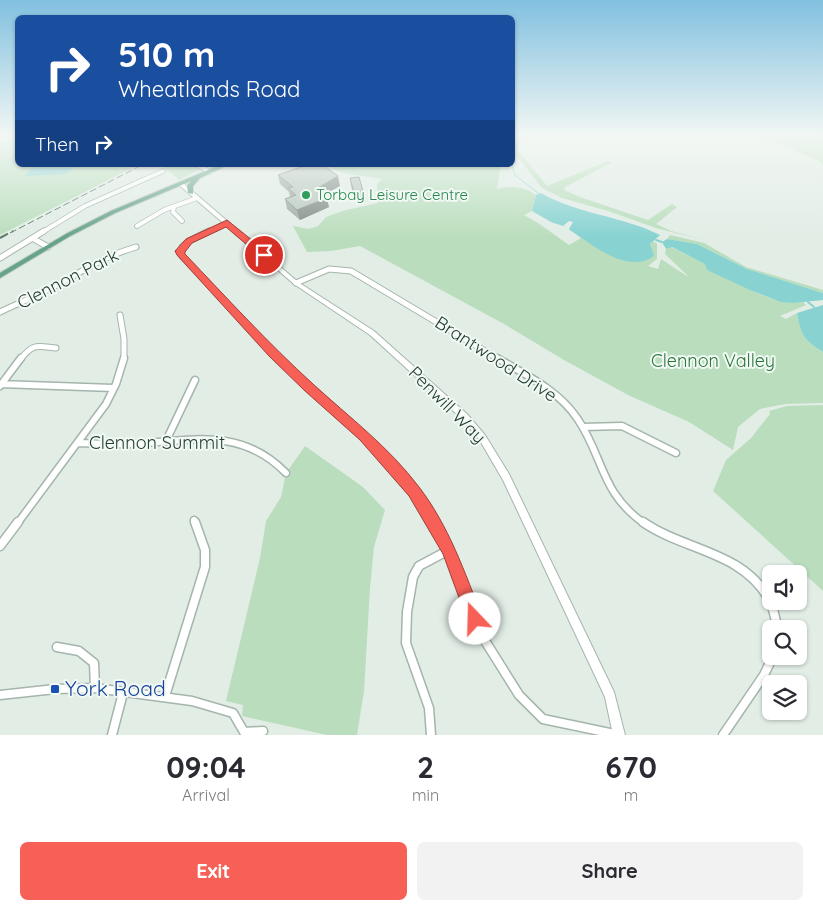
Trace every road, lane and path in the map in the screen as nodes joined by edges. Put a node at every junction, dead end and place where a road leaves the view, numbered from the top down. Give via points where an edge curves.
1 (204, 168) edge
2 (218, 168) edge
3 (163, 171) dead end
4 (210, 172) junction
5 (198, 178) junction
6 (181, 184) junction
7 (191, 192) junction
8 (197, 198) junction
9 (174, 207) junction
10 (182, 221) dead end
11 (227, 223) junction
12 (137, 226) dead end
13 (34, 239) junction
14 (48, 247) junction
15 (136, 247) dead end
16 (0, 258) edge
17 (0, 276) edge
18 (296, 282) junction
19 (0, 312) edge
20 (120, 315) dead end
21 (56, 348) dead end
22 (195, 380) dead end
23 (0, 385) edge
24 (113, 388) junction
25 (583, 428) junction
26 (166, 441) junction
27 (78, 443) junction
28 (676, 453) dead end
29 (286, 473) dead end
30 (194, 520) dead end
31 (0, 546) edge
32 (449, 550) junction
33 (775, 620) edge
34 (57, 647) dead end
35 (768, 665) edge
36 (95, 688) junction
37 (123, 693) junction
38 (0, 695) edge
39 (165, 696) junction
40 (263, 731) dead end
41 (243, 733) edge
42 (112, 735) edge
43 (431, 735) edge
44 (619, 735) edge
45 (723, 735) edge

1 - 4 street
2 - 4 main road
3 - 13 street via 85,206
4 - 5 main road
5 - 6 main road
5 - 7 main road via 190,186
6 - 7 street, Penwill Way
6 - 14 main road via 113,212
7 - 8 street, Penwill Way
8 - 9 street
8 - 11 street, Penwill Way
9 - 10 street via 173,212
9 - 12 street
11 - 18 street, Penwill Way
11 - 32 street via 189,241 182,247 181,255 279,359 365,436 390,463 414,491
13 - 14 street
13 - 16 street
14 - 17 main road
15 - 19 street, Clennon Park via 93,263 50,289
18 - 25 street, Brantwood Drive via 329,270 351,270 549,389
18 - 44 street, Penwill Way via 372,332 464,416 482,437 506,477 603,680
20 - 24 street via 124,355
21 - 23 street via 29,348
22 - 26 street
23 - 24 street
24 - 27 street
25 - 28 street via 622,426
25 - 33 street, Brantwood Drive via 607,481 630,514 646,526 737,564 766,595
26 - 27 street, Clennon Summit
26 - 29 street, Clennon Summit via 225,441 244,445 264,453
27 - 31 street
30 - 39 street via 206,550 205,567
32 - 43 street via 418,566 413,576 407,612 406,643 429,708
32 - 44 street via 482,636 519,696 543,719
34 - 36 street via 79,652 94,663
35 - 45 street
36 - 37 street
36 - 38 street
37 - 39 street
37 - 42 street
39 - 41 street via 233,713
40 - 41 street

